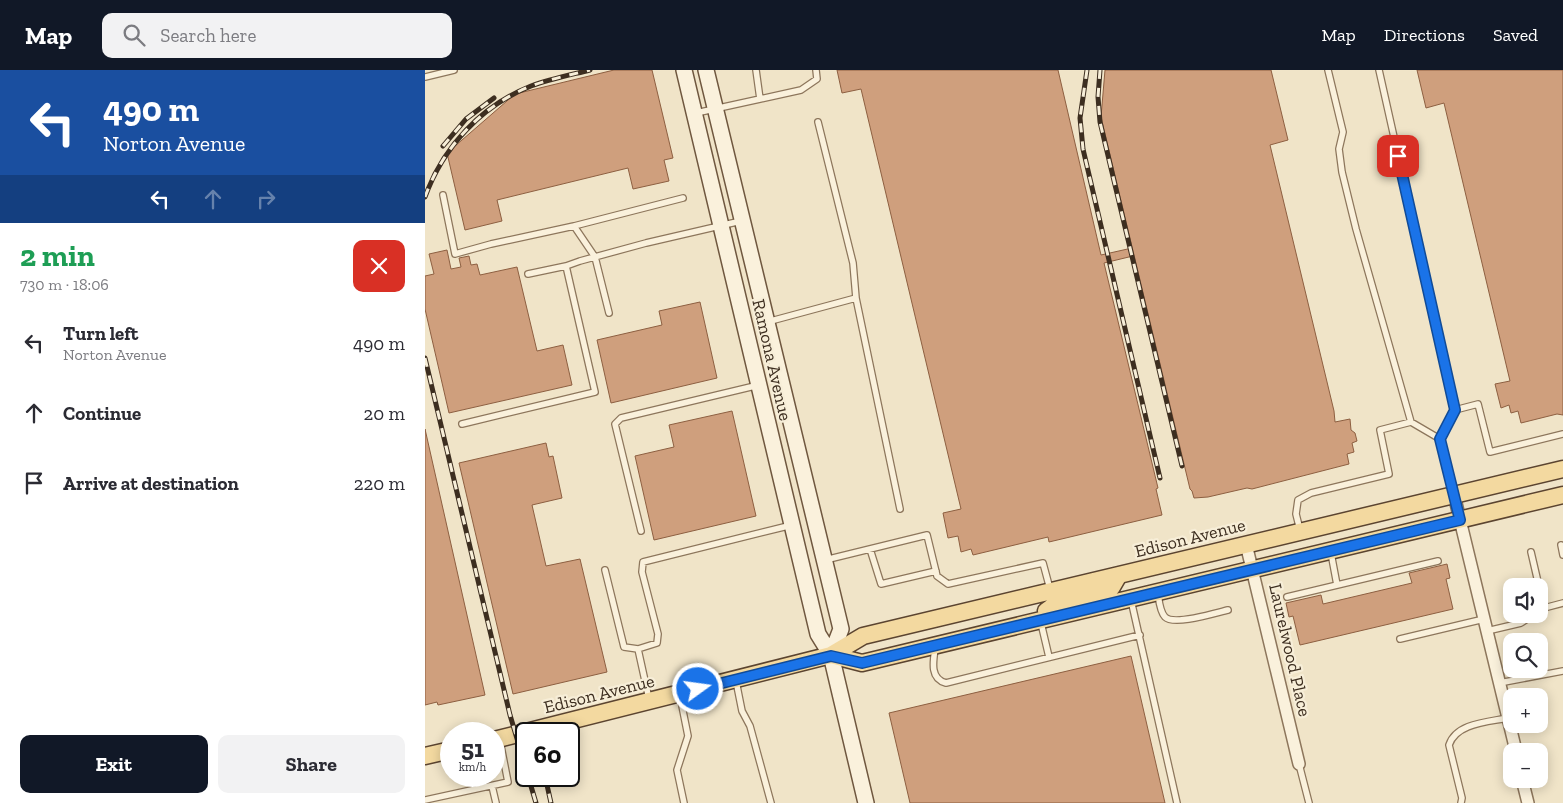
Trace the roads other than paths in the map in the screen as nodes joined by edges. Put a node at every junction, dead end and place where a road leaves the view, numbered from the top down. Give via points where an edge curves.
1 (454, 70) edge
2 (684, 70) edge
3 (706, 70) edge
4 (756, 70) edge
5 (816, 70) edge
6 (1328, 70) edge
7 (1379, 70) edge
8 (425, 77) edge
9 (759, 99) junction
10 (716, 108) junction
11 (694, 113) junction
12 (818, 122) dead end
13 (443, 195) dead end
14 (683, 198) dead end
15 (743, 221) junction
16 (574, 226) junction
17 (721, 226) junction
18 (595, 257) junction
19 (567, 266) junction
20 (528, 274) dead end
21 (855, 298) junction
22 (609, 313) dead end
23 (767, 322) junction
24 (759, 385) junction
25 (1455, 410) junction
26 (1411, 422) junction
27 (462, 424) dead end
28 (1563, 434) edge
29 (1440, 439) junction
30 (1563, 469) edge
31 (1454, 495) junction
32 (1563, 495) edge
33 (900, 509) dead end
34 (1460, 520) junction
35 (792, 525) junction
36 (641, 531) dead end
37 (1300, 532) junction
38 (1247, 544) junction
39 (1561, 545) dead end
40 (870, 548) junction
41 (1331, 550) junction
42 (1531, 552) dead end
43 (1563, 555) edge
44 (825, 560) junction
45 (1438, 561) dead end
46 (1253, 569) junction
47 (605, 570) dead end
48 (936, 571) junction
49 (1119, 576) junction
50 (1535, 578) edge
51 (1337, 585) junction
52 (1051, 592) junction
53 (1157, 592) junction
54 (1287, 597) dead end
55 (1131, 598) junction
56 (1563, 604) edge
57 (1548, 608) edge
58 (1228, 610) dead end
59 (1484, 619) junction
60 (1041, 620) junction
61 (1521, 623) edge
62 (1487, 631) junction
63 (1139, 635) junction
64 (1400, 639) dead end
65 (935, 645) junction
66 (638, 649) junction
67 (831, 656) junction
68 (1049, 657) junction
69 (1563, 671) edge
70 (736, 680) junction
71 (1499, 683) junction
72 (679, 694) junction
73 (1503, 700) edge
74 (650, 702) junction
75 (1503, 719) edge
76 (505, 738) edge
77 (440, 753) edge
78 (425, 756) edge
79 (1299, 764) joint
80 (505, 771) edge
81 (505, 783) edge
82 (487, 787) edge
83 (492, 787) edge
84 (1524, 788) edge
85 (425, 800) edge
86 (496, 803) edge
87 (684, 803) edge
88 (771, 803) edge
89 (866, 803) edge
90 (1177, 803) edge
91 (1309, 803) edge
92 (1461, 803) edge
93 (1527, 803) edge

1 - 8 lane
2 - 11 main road, Ramona Avenue
3 - 10 main road, Ramona Avenue
4 - 9 lane
5 - 9 lane via 817,79 801,90
6 - 26 lane via 1343,132 1339,149 1342,172
7 - 25 lane
9 - 10 lane
10 - 11 lane
10 - 15 main road, Ramona Avenue
11 - 17 main road, Ramona Avenue
12 - 21 lane via 853,263
13 - 16 lane via 455,254
14 - 16 lane
15 - 17 lane
15 - 23 main road, Ramona Avenue
16 - 18 lane
17 - 18 lane
17 - 24 main road, Ramona Avenue
18 - 19 lane
18 - 22 lane
19 - 20 lane
19 - 27 lane via 595,392
21 - 23 lane
21 - 33 lane
23 - 44 main road, Ramona Avenue
24 - 35 main road, Ramona Avenue
24 - 36 lane via 621,418 615,424
25 - 28 lane via 1478,404 1490,452
25 - 29 lane
26 - 29 lane
26 - 37 lane via 1380,430 1389,474 1311,493 1298,500 1295,514
29 - 31 lane
30 - 31 main road, Edison Avenue
31 - 34 street
31 - 37 main road, Edison Avenue
32 - 34 main road, Edison Avenue
34 - 41 main road, Edison Avenue
34 - 59 street
35 - 66 lane via 643,562 642,572 657,643
35 - 67 main road, Ramona Avenue via 818,634
37 - 38 main road, Edison Avenue
38 - 46 street, Laurelwood Place
38 - 49 main road, Edison Avenue
39 - 43 lane
40 - 44 lane
40 - 48 lane via 881,584
40 - 48 lane via 927,535
41 - 46 main road, Edison Avenue
41 - 51 lane
42 - 50 lane
44 - 67 main road, Ramona Avenue via 841,629
45 - 51 lane
46 - 53 main road, Edison Avenue
46 - 79 street, Laurelwood Place
47 - 66 lane via 624,648
48 - 52 lane via 937,576 948,584 1043,563
49 - 52 main road, Edison Avenue
49 - 60 main road via 1107,592 1053,606 1047,609
51 - 54 lane
52 - 67 main road, Edison Avenue via 863,636
53 - 55 main road, Edison Avenue
53 - 58 lane via 1166,619 1188,619
55 - 60 main road, Edison Avenue
55 - 63 lane
56 - 57 lane
59 - 62 street
59 - 64 lane
60 - 65 main road, Edison Avenue
60 - 68 lane
61 - 62 lane
62 - 71 street
63 - 68 lane
63 - 90 lane
65 - 67 main road, Edison Avenue via 862,663
65 - 68 lane via 934,673 946,683
66 - 74 lane
67 - 70 main road, Edison Avenue
67 - 89 main road, Ramona Avenue
69 - 71 lane
70 - 72 main road, Edison Avenue
70 - 88 lane via 742,711 750,726
71 - 73 street
72 - 74 main road, Edison Avenue
72 - 87 lane via 688,736 677,770
74 - 76 main road, Edison Avenue
75 - 92 lane via 1471,726 1451,738 1449,745
77 - 78 main road
79 - 91 lane
80 - 81 lane via 508,782
82 - 85 lane
83 - 86 lane
84 - 93 street

